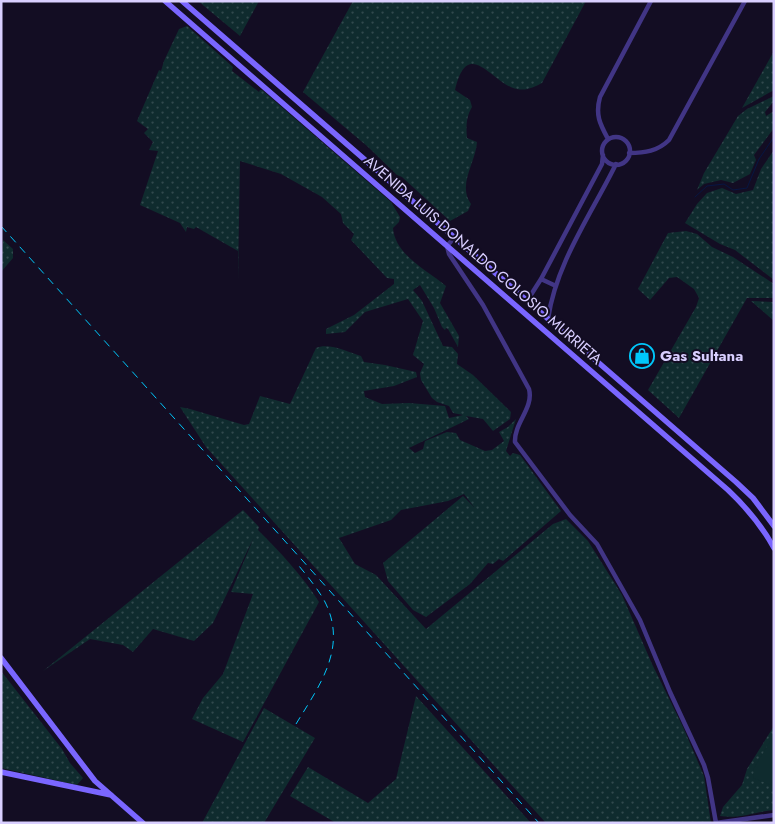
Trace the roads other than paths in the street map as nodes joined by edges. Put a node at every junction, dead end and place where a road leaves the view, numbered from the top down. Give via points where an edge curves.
1 (165, 1) edge
2 (182, 1) edge
3 (651, 1) edge
4 (745, 1) edge
5 (608, 139) junction
6 (629, 153) junction
7 (603, 155) junction
8 (616, 164) junction
9 (454, 238) junction
10 (447, 246) junction
11 (541, 279) junction
12 (556, 286) junction
13 (527, 301) junction
14 (548, 319) junction
15 (714, 463) junction
16 (706, 471) junction
17 (774, 526) edge
18 (774, 548) edge
19 (1, 658) edge
20 (1, 772) edge
21 (111, 795) junction
22 (774, 815) edge
23 (754, 820) edge
24 (716, 822) edge
25 (143, 823) edge

1 - 10 main road, AVENIDA LUIS DONALDO COLOSIO MURRIETA
2 - 9 main road, AVENIDA LUIS DONALDO COLOSIO MURRIETA
3 - 5 street via 600,97 598,120
4 - 6 street via 669,140 656,150
5 - 6 street via 621,138 628,144
5 - 7 street via 603,146
6 - 8 street via 625,161
7 - 8 street via 608,162
7 - 11 street via 602,164
8 - 12 street via 578,233
9 - 10 street
9 - 13 main road, AVENIDA LUIS DONALDO COLOSIO MURRIETA
10 - 16 main road, AVENIDA LUIS DONALDO COLOSIO MURRIETA
10 - 24 street via 529,389 530,400 515,442 570,515 597,544 640,620 704,765
11 - 12 street
11 - 13 street
12 - 14 street
13 - 14 main road, AVENIDA LUIS DONALDO COLOSIO MURRIETA
14 - 15 main road, AVENIDA LUIS DONALDO COLOSIO MURRIETA
15 - 16 main road
15 - 17 main road, AVENIDA LUIS DONALDO COLOSIO MURRIETA via 753,498
16 - 18 main road, AVENIDA LUIS DONALDO COLOSIO MURRIETA via 744,505
19 - 21 main road via 86,769
20 - 21 main road
21 - 25 main road
22 - 23 street
23 - 24 street

